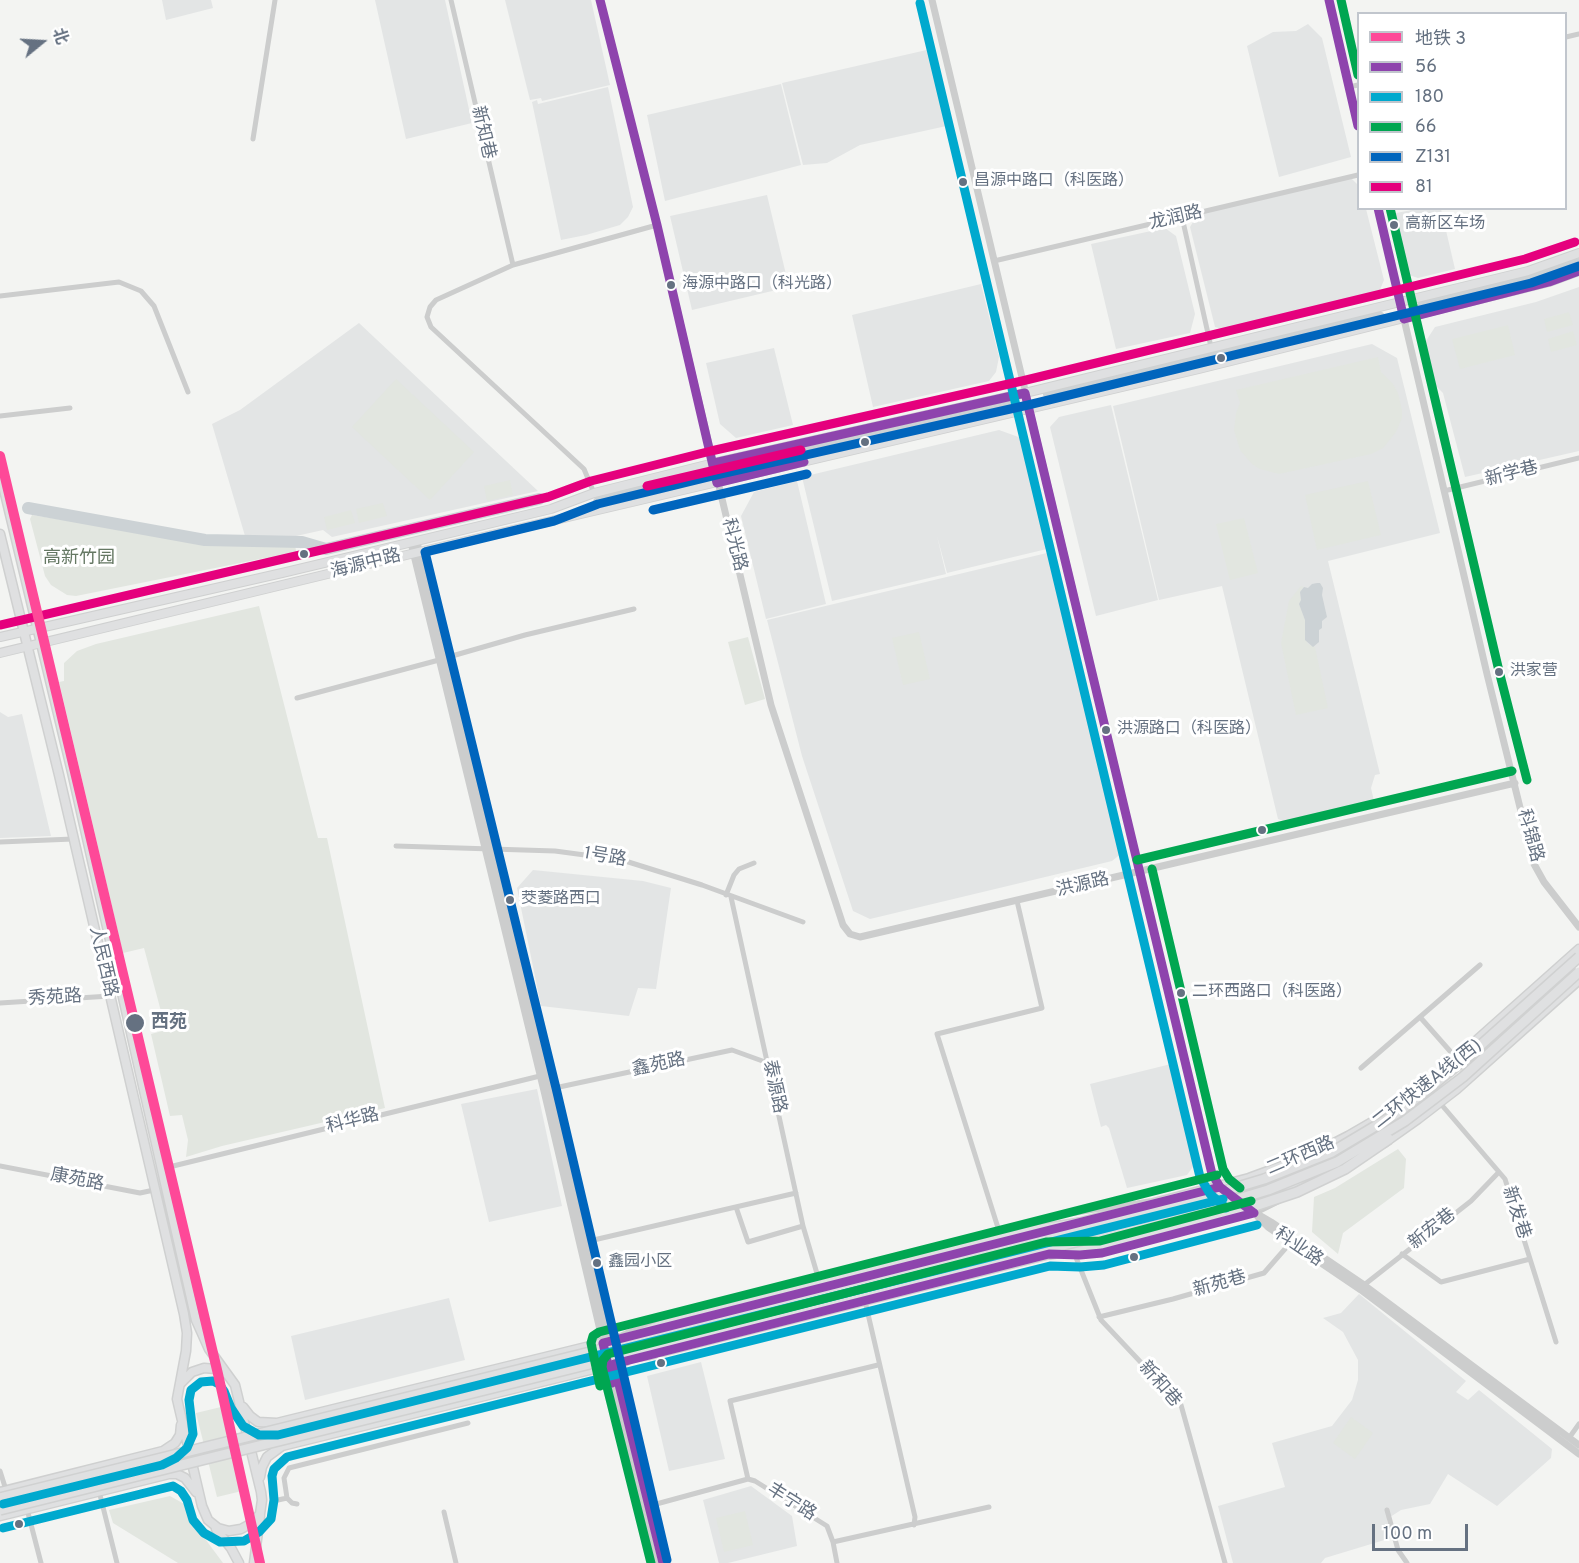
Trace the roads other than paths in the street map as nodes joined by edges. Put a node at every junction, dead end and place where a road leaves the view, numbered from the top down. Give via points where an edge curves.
1 (275, 0) edge
2 (451, 0) edge
3 (600, 0) edge
4 (933, 0) edge
5 (1329, 0) edge
6 (1357, 85) edge
7 (1349, 87) junction
8 (1357, 118) edge
9 (253, 139) dead end
10 (1357, 175) edge
11 (1378, 210) edge
12 (1182, 217) junction
13 (657, 225) junction
14 (1579, 253) edge
15 (994, 261) junction
16 (513, 266) junction
17 (1579, 271) edge
18 (0, 296) edge
19 (1400, 302) junction
20 (1404, 319) junction
21 (1211, 347) junction
22 (188, 392) dead end
23 (1025, 393) junction
24 (70, 408) dead end
25 (1029, 408) junction
26 (0, 416) edge
27 (1579, 458) edge
28 (714, 464) junction
29 (0, 473) edge
30 (717, 483) junction
31 (1444, 491) junction
32 (594, 493) junction
33 (0, 534) edge
34 (414, 542) junction
35 (416, 552) junction
36 (634, 609) dead end
37 (38, 628) junction
38 (24, 631) junction
39 (0, 637) edge
40 (41, 644) junction
41 (28, 647) junction
42 (0, 653) edge
43 (442, 659) junction
44 (297, 698) dead end
45 (1515, 783) junction
46 (73, 839) junction
47 (0, 842) edge
48 (396, 846) dead end
49 (487, 848) junction
50 (754, 863) dead end
51 (1140, 873) junction
52 (729, 896) junction
53 (1017, 901) junction
54 (803, 922) dead end
55 (1579, 927) edge
56 (860, 937) joint
57 (1579, 949) edge
58 (1579, 957) edge
59 (1480, 965) dead end
60 (1579, 972) edge
61 (1579, 980) edge
62 (110, 996) junction
63 (0, 1003) edge
64 (1420, 1017) junction
65 (1456, 1059) junction
66 (768, 1064) junction
67 (1361, 1068) dead end
68 (543, 1075) junction
69 (550, 1089) junction
70 (1440, 1103) junction
71 (1425, 1107) junction
72 (0, 1166) edge
73 (161, 1170) junction
74 (1500, 1172) junction
75 (1307, 1182) junction
76 (1220, 1187) junction
77 (154, 1190) junction
78 (796, 1193) junction
79 (1187, 1196) junction
80 (1242, 1205) junction
81 (736, 1207) junction
82 (1254, 1213) junction
83 (1136, 1215) junction
84 (803, 1226) junction
85 (999, 1231) junction
86 (585, 1242) junction
87 (1291, 1242) junction
88 (1049, 1254) junction
89 (1402, 1254) junction
90 (1075, 1255) junction
91 (1530, 1259) junction
92 (818, 1277) junction
93 (1364, 1285) junction
94 (865, 1301) junction
95 (1099, 1317) junction
96 (644, 1333) junction
97 (1556, 1342) dead end
98 (606, 1345) junction
99 (611, 1362) junction
100 (878, 1365) junction
101 (232, 1379) junction
102 (178, 1392) junction
103 (238, 1393) junction
104 (178, 1407) junction
105 (328, 1411) junction
106 (468, 1423) dead end
107 (1579, 1424) edge
108 (333, 1433) junction
109 (1569, 1438) junction
110 (1579, 1445) edge
111 (1579, 1454) edge
112 (131, 1460) junction
113 (0, 1471) edge
114 (748, 1479) junction
115 (136, 1482) junction
116 (99, 1491) junction
117 (261, 1492) junction
118 (2, 1493) edge
119 (287, 1498) junction
120 (278, 1500) dead end
121 (297, 1504) dead end
122 (202, 1506) junction
123 (649, 1506) junction
124 (262, 1507) junction
125 (989, 1507) dead end
126 (27, 1509) junction
127 (0, 1510) edge
128 (1387, 1510) dead end
129 (444, 1512) dead end
130 (0, 1516) edge
131 (208, 1520) junction
132 (914, 1525) junction
133 (833, 1542) junction
134 (41, 1563) edge
135 (117, 1563) edge
136 (239, 1563) edge
137 (254, 1563) edge
138 (456, 1563) edge
139 (655, 1563) edge
140 (663, 1563) edge
141 (837, 1563) edge
142 (1225, 1563) edge
143 (1407, 1563) edge

1 - 9 street
2 - 16 street, 新知巷
3 - 13 street, 科光路
4 - 15 street
5 - 7 street
6 - 7 street
7 - 8 street
10 - 12 street, 龙润路
11 - 19 street, 科锦路
12 - 15 street, 龙润路
12 - 21 street
13 - 16 street
13 - 28 street, 科光路
14 - 19 main road, 海源中路 via 1528,272
15 - 23 street
16 - 32 street via 436,300 427,317 431,327 584,469
17 - 20 main road, 海源中路
18 - 22 street via 119,282 141,291 154,306
19 - 20 street, 科锦路
19 - 21 main road, 海源中路
20 - 25 main road, 海源中路
20 - 31 street, 科锦路
21 - 23 main road, 海源中路
23 - 25 street
23 - 28 main road, 海源中路
24 - 26 street
25 - 30 main road, 海源中路
25 - 51 street
27 - 31 street, 新学巷
28 - 30 street, 科光路
28 - 32 main road, 海源中路
29 - 37 main road, 人民西路
30 - 35 main road, 海源中路
30 - 56 street, 科光路 via 771,705 843,925 850,934
31 - 45 street, 科锦路
32 - 34 main road, 海源中路 via 551,509
33 - 38 main road, 人民西路
34 - 35 street
34 - 37 main road, 海源中路
35 - 40 main road, 海源中路
35 - 43 street
36 - 43 street
37 - 38 main road, 海源中路
37 - 40 main road, 人民西路
38 - 39 main road, 海源中路
38 - 41 main road, 人民西路
40 - 41 main road, 海源中路
40 - 73 main road, 人民西路
41 - 42 main road, 海源中路
41 - 46 main road, 人民西路
43 - 44 street
43 - 49 street
45 - 51 street, 洪源路
45 - 55 street, 科锦路 via 1534,864
46 - 47 street
46 - 62 main road, 人民西路
48 - 49 street, 1号路
49 - 52 street, 1号路 via 555,850 622,860
49 - 68 street
50 - 52 street via 734,874
51 - 53 street, 洪源路
51 - 76 street via 1212,1174
52 - 54 street, 1号路
52 - 66 street, 泰源路
53 - 56 street, 洪源路
53 - 85 street via 1042,1008 937,1034
57 - 65 main road, 二环西路
58 - 83 highway, 二环快速A线(西), bridge via 1441,1080 1361,1136 1264,1179
59 - 64 street
60 - 71 highway, bridge
61 - 70 main road, 二环西路
62 - 63 street, 秀苑路
62 - 77 main road, 人民西路
64 - 65 street
64 - 67 street
65 - 76 main road, 二环西路 via 1396,1107 1348,1136 1287,1165
66 - 69 street, 鑫苑路 via 732,1050
66 - 78 street, 泰源路
68 - 69 street
68 - 73 street, 科华路
68 - 98 street
69 - 86 street
70 - 74 street, 新发巷
70 - 75 main road, 二环西路 via 1369,1151
71 - 88 highway, bridge via 1372,1151 1309,1187 1228,1215 1106,1246
71 - 127 highway, bridge via 1326,1167 1225,1204
72 - 77 street, 康苑路 via 140,1193
73 - 101 main road, 人民西路 via 198,1326 208,1349
74 - 89 street, 新宏巷 via 1471,1201
74 - 91 street, 新发巷
75 - 80 main road, 二环西路
75 - 82 street via 1283,1200
76 - 79 main road, 二环西路
76 - 80 street
77 - 102 main road, 人民西路 via 186,1327
78 - 81 street
78 - 84 street, 泰源路
79 - 85 street via 1082,1211
79 - 96 main road, 二环西路
80 - 82 street
80 - 88 main road, 二环西路
81 - 84 street via 748,1242
81 - 86 street
82 - 87 street, 科业路
82 - 90 street via 1108,1251
82 - 93 street, 科业路
83 - 96 highway, bridge via 1010,1235 669,1321
83 - 118 highway, 二环快速A线(西), bridge via 559,1360
84 - 92 street, 泰源路
85 - 92 street
86 - 98 street
87 - 95 street, 新苑巷 via 1264,1273
87 - 111 street, 科业路
88 - 90 street
88 - 94 main road, 二环西路
89 - 91 street via 1441,1282
89 - 93 street, 新宏巷
90 - 95 street, 新和巷
91 - 97 street, 新发巷
92 - 98 street via 671,1314
93 - 109 street, 科业路
94 - 99 main road, 二环西路
94 - 100 street
95 - 142 street, 新和巷 via 1180,1405
96 - 98 main road, 二环西路
98 - 99 street
98 - 99 main road via 584,1360
98 - 105 main road
99 - 108 main road
99 - 123 street
99 - 139 street
100 - 114 street via 730,1401
100 - 132 street
101 - 102 main road via 216,1369 198,1370 183,1380
101 - 103 main road, 人民西路
102 - 104 main road, 人民西路
103 - 105 main road via 247,1413 265,1424
103 - 117 main road, 人民西路
104 - 112 main road via 181,1428 175,1443 163,1451
104 - 122 main road, 人民西路
105 - 108 main road via 320,1426
106 - 119 street via 289,1468 284,1478
107 - 109 street
108 - 117 main road via 272,1452 261,1471
109 - 110 street, 科业路
112 - 115 main road via 140,1462 144,1469 142,1478
112 - 118 main road
113 - 118 street
114 - 123 street, 丰宁路
114 - 133 street, 丰宁路 via 827,1526
115 - 116 main road
115 - 122 main road via 180,1475 192,1485
116 - 126 main road
116 - 135 street
117 - 124 main road, 人民西路
119 - 120 street
119 - 121 street
122 - 131 main road, 人民西路
123 - 140 street
124 - 131 main road via 252,1523 236,1531 218,1528
124 - 137 main road, 人民西路
125 - 132 street
126 - 130 main road
126 - 134 street
128 - 143 street via 1398,1550
129 - 138 street
131 - 136 main road, 人民西路
132 - 133 street
133 - 141 street, 丰宁路

